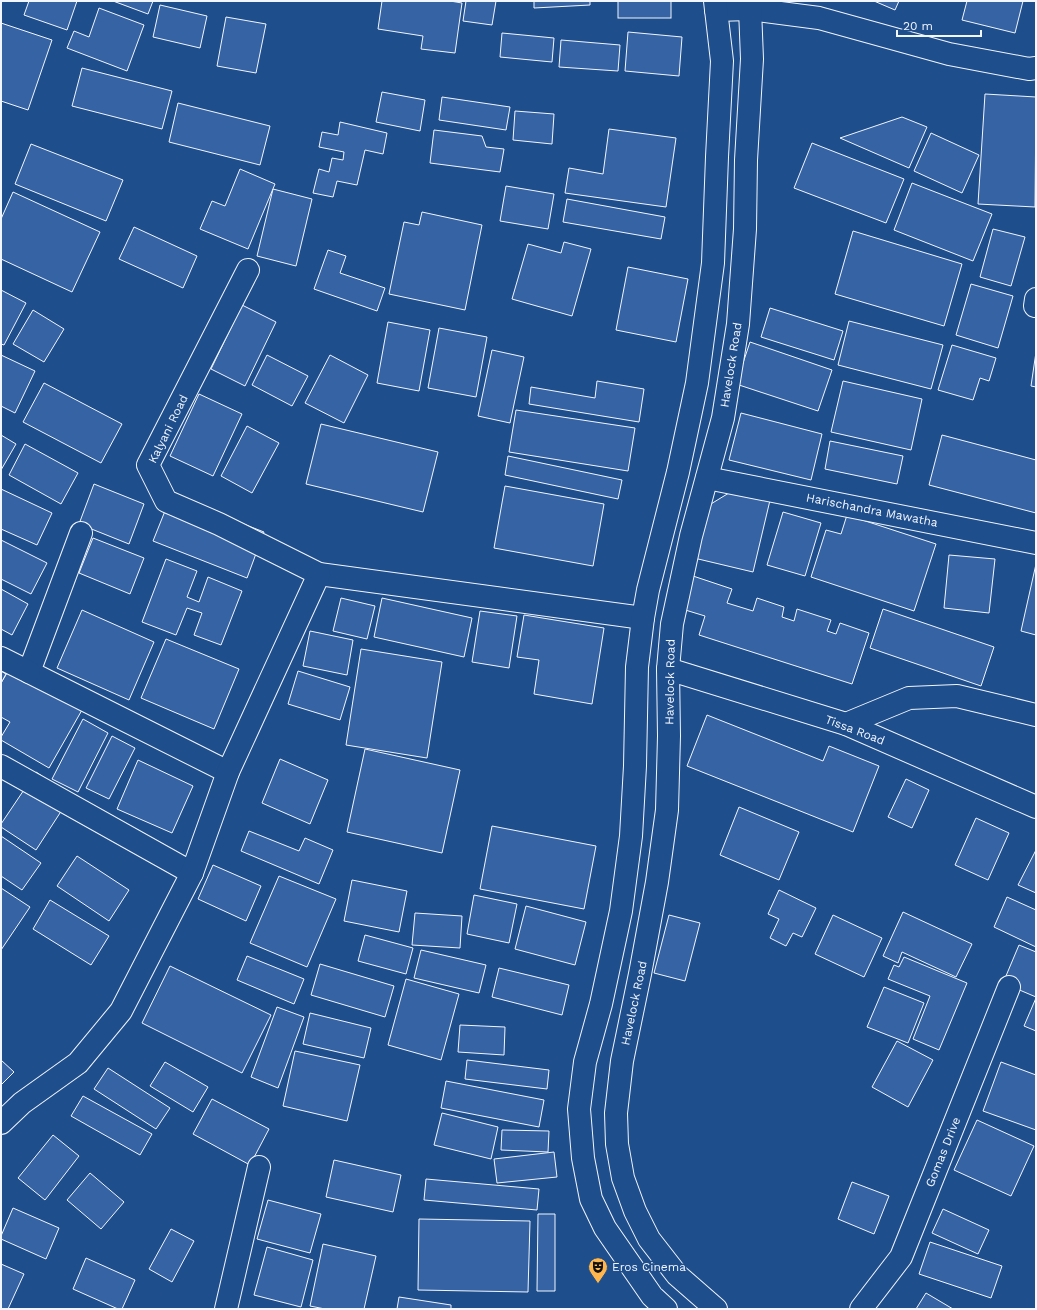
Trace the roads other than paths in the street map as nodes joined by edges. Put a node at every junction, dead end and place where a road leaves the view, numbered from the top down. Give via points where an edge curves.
1 (749, 5) edge
2 (716, 6) edge
3 (1036, 68) edge
4 (248, 270) dead end
5 (707, 478) junction
6 (81, 533) dead end
7 (1036, 543) edge
8 (319, 574) junction
9 (643, 618) junction
10 (1, 658) edge
11 (668, 669) junction
12 (29, 672) junction
13 (1036, 714) edge
14 (846, 724) junction
15 (1, 766) edge
16 (228, 772) junction
17 (1036, 807) edge
18 (192, 873) junction
19 (1009, 987) dead end
20 (1, 1123) edge
21 (259, 1167) dead end
22 (226, 1309) edge
23 (666, 1309) edge
24 (716, 1309) edge
25 (861, 1309) edge

1 - 2 street
1 - 3 street via 819,18 949,54
1 - 5 street, Havelock Road via 752,59 745,230 738,324 722,418
2 - 9 street via 722,60 713,262 697,383
4 - 8 street, Kalyani Road via 148,465 166,502 219,524
5 - 7 street, Harischandra Mawatha
5 - 11 street, Havelock Road via 691,536 672,624
6 - 12 street
8 - 9 street
8 - 16 street
9 - 23 street via 636,667 631,836 621,911 601,1004 585,1062 579,1109 583,1158 591,1199 605,1228 652,1296
10 - 12 street
11 - 14 street, Tissa Road
11 - 24 street, Havelock Road via 667,810 657,882 622,1061 616,1113 616,1144 623,1178 649,1239 677,1275
12 - 16 street
13 - 14 street via 957,696 941,696 909,698
14 - 17 street, Tissa Road
15 - 18 street
16 - 18 street
18 - 20 street via 121,1012 78,1063 22,1102
19 - 25 street, Gomas Drive via 901,1258
21 - 22 street

